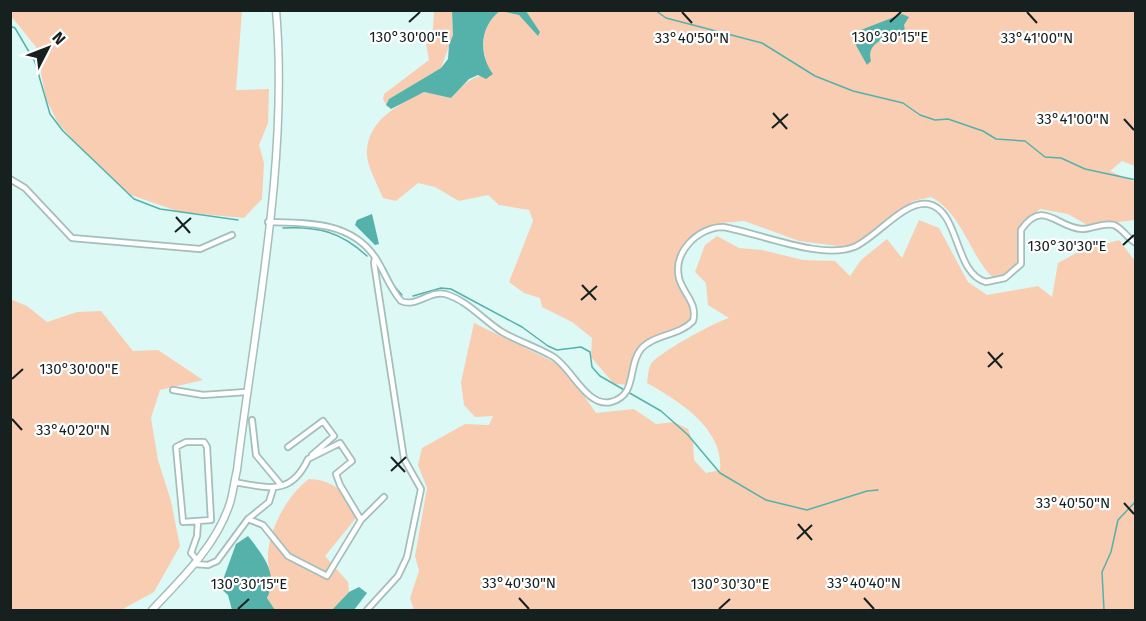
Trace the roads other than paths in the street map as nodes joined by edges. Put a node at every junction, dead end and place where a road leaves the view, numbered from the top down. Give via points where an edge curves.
1 (276, 10) edge
2 (10, 179) edge
3 (268, 222) junction
4 (232, 235) dead end
5 (1136, 243) edge
6 (375, 258) junction
7 (173, 390) dead end
8 (246, 392) junction
9 (252, 420) dead end
10 (288, 447) dead end
11 (308, 459) junction
12 (234, 482) junction
13 (281, 485) junction
14 (273, 489) junction
15 (384, 497) dead end
16 (248, 519) junction
17 (361, 520) junction
18 (198, 521) junction
19 (196, 562) junction
20 (152, 610) edge
21 (367, 610) edge

1 - 3 street via 279,108
2 - 4 street via 26,188 72,238 200,249
3 - 6 street via 327,224 358,240
3 - 8 street
5 - 6 street via 1120,228 1109,224 1080,229 1052,216 1036,216 1021,230 1021,264 1005,278 986,282 971,272 946,218 928,204 913,206 856,246 838,251 723,227 708,229 684,250 679,269 695,310 693,321 643,348 627,392 619,399 603,403 591,397 554,357 502,332 457,299 442,293 417,301 401,301
6 - 21 street via 382,330 404,459 421,489 407,557 398,576
7 - 8 street via 203,395
8 - 12 street
9 - 13 street via 256,455
10 - 11 street via 323,421 334,436
11 - 13 street via 297,478
11 - 17 street via 340,443 352,461 336,474
12 - 14 street
12 - 19 street via 230,506
13 - 14 street
14 - 16 street via 269,502
15 - 17 street
16 - 17 street via 263,525 288,556 327,576
16 - 19 street via 217,561 208,565
18 - 18 street via 183,522 176,447 186,442 204,442 207,447 211,520
18 - 19 street via 191,553
19 - 20 street

